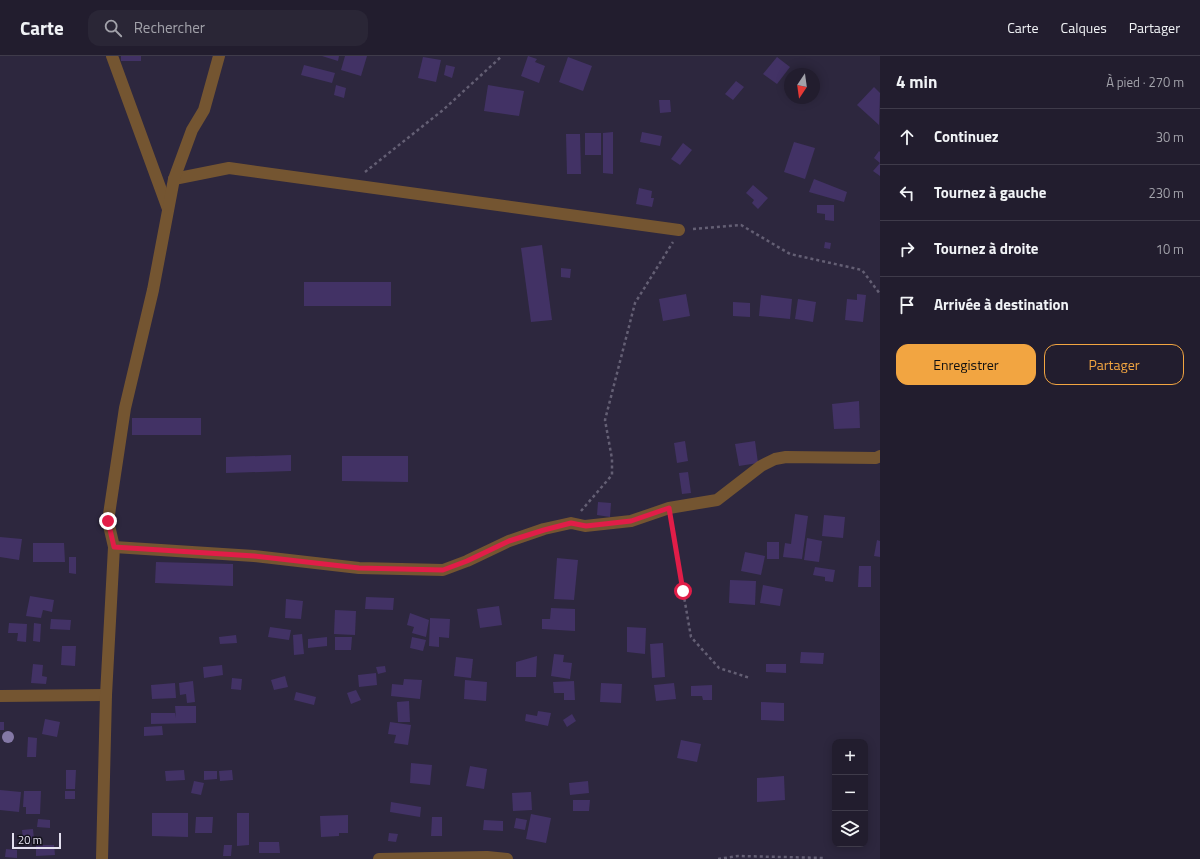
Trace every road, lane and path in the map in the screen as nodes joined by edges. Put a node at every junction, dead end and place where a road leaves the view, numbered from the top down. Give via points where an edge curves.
1 (112, 56) edge
2 (218, 56) edge
3 (502, 56) edge
4 (174, 179) junction
5 (351, 184) junction
6 (168, 210) junction
7 (679, 230) junction
8 (880, 294) edge
9 (880, 456) edge
10 (669, 508) junction
11 (571, 523) junction
12 (114, 547) junction
13 (750, 678) dead end
14 (106, 695) junction
15 (0, 696) edge
16 (825, 858) dead end
17 (102, 859) edge
18 (379, 859) edge
19 (507, 859) edge
20 (718, 859) edge

1 - 6 street
2 - 4 street via 204,110 192,130
3 - 5 path via 443,110
4 - 5 street via 229,168
4 - 6 street
5 - 7 street
6 - 12 street via 153,290 125,408 108,521
7 - 8 path via 741,224 790,254 862,270
7 - 11 path via 635,303 605,420 612,459 612,475
9 - 10 street via 775,459 761,466 718,500
10 - 11 street via 631,521 586,526
10 - 13 path via 691,637 719,668
11 - 12 street via 509,541 443,570 359,568 254,556
12 - 14 street
14 - 15 street
14 - 17 street
16 - 20 path via 738,856
18 - 19 street

